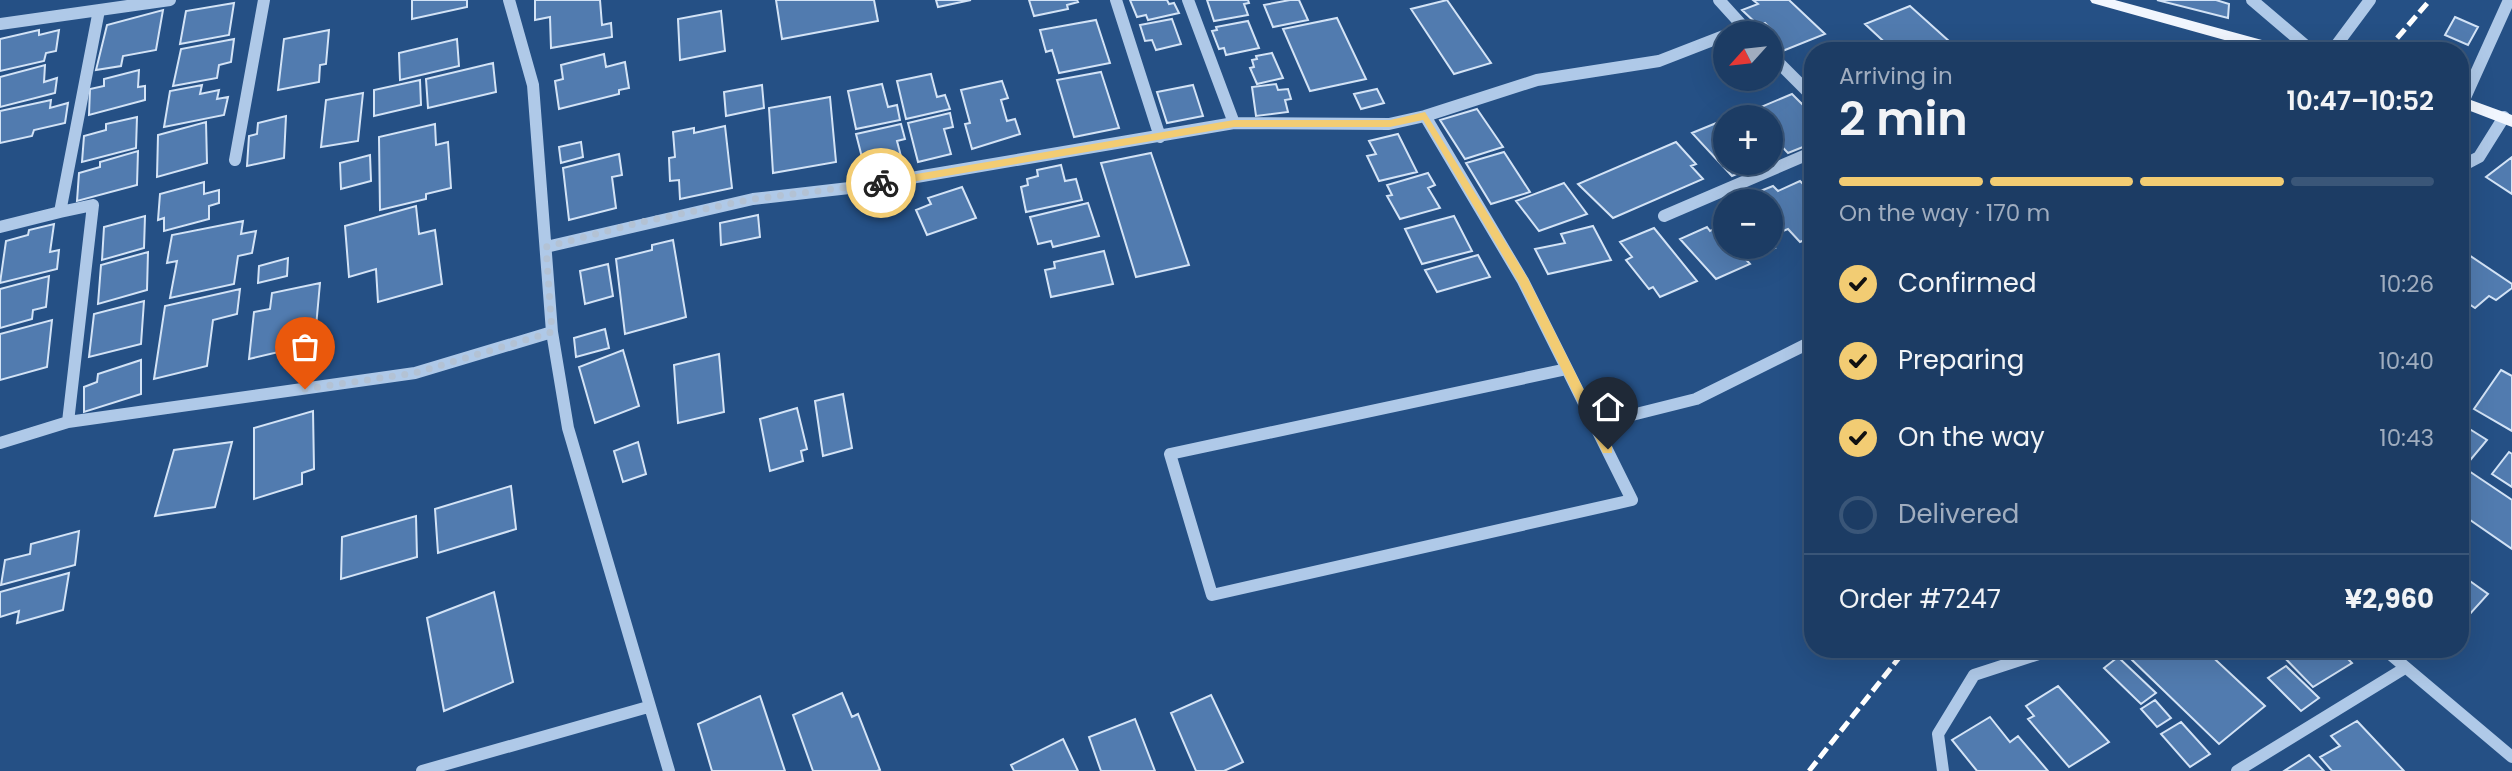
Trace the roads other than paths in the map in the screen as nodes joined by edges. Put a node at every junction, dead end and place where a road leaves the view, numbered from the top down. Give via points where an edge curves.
1 (170, 0) edge
2 (264, 0) edge
3 (509, 0) edge
4 (1116, 0) edge
5 (1188, 0) edge
6 (1719, 0) edge
7 (2097, 0) edge
8 (2252, 0) edge
9 (2370, 0) edge
10 (2509, 0) edge
11 (147, 2) edge
12 (99, 10) junction
13 (1737, 21) edge
14 (0, 24) edge
15 (1713, 40) edge
16 (2251, 42) edge
17 (2301, 42) edge
18 (2339, 42) edge
19 (1783, 67) edge
20 (2469, 87) edge
21 (1804, 88) edge
22 (2469, 105) edge
23 (1425, 116) junction
24 (2508, 119) edge
25 (1234, 123) junction
26 (1160, 137) junction
27 (1804, 156) edge
28 (235, 160) dead end
29 (2469, 162) edge
30 (60, 212) junction
31 (1664, 216) dead end
32 (0, 227) edge
33 (546, 247) junction
34 (552, 332) junction
35 (1804, 345) edge
36 (1569, 369) junction
37 (68, 422) junction
38 (1596, 424) junction
39 (0, 443) edge
40 (2027, 658) edge
41 (2394, 658) edge
42 (2405, 668) junction
43 (648, 707) junction
44 (2512, 757) edge
45 (422, 771) edge
46 (669, 771) edge
47 (1943, 771) edge
48 (2237, 771) edge

1 - 11 street
2 - 28 street
3 - 33 street via 533,85
4 - 26 street
5 - 25 street
6 - 13 street
7 - 16 main road
8 - 17 street
9 - 18 street
10 - 20 street
11 - 12 street
12 - 14 street
12 - 30 street
15 - 23 street via 1659,61 1537,80
19 - 21 street
22 - 24 main road
23 - 25 street via 1390,124
23 - 36 street via 1523,281
24 - 29 street via 2479,157
25 - 26 street
26 - 33 street via 858,187 753,199
27 - 31 street
30 - 32 street
30 - 37 street via 93,205
33 - 34 street
34 - 37 street via 415,373
34 - 43 street via 568,428
35 - 38 street via 1696,399
36 - 38 street
36 - 38 street via 1170,454 1212,595 1632,500
37 - 39 street
40 - 47 street via 1973,676 1938,734
41 - 42 street
42 - 44 street
42 - 48 street
43 - 45 street
43 - 46 street

